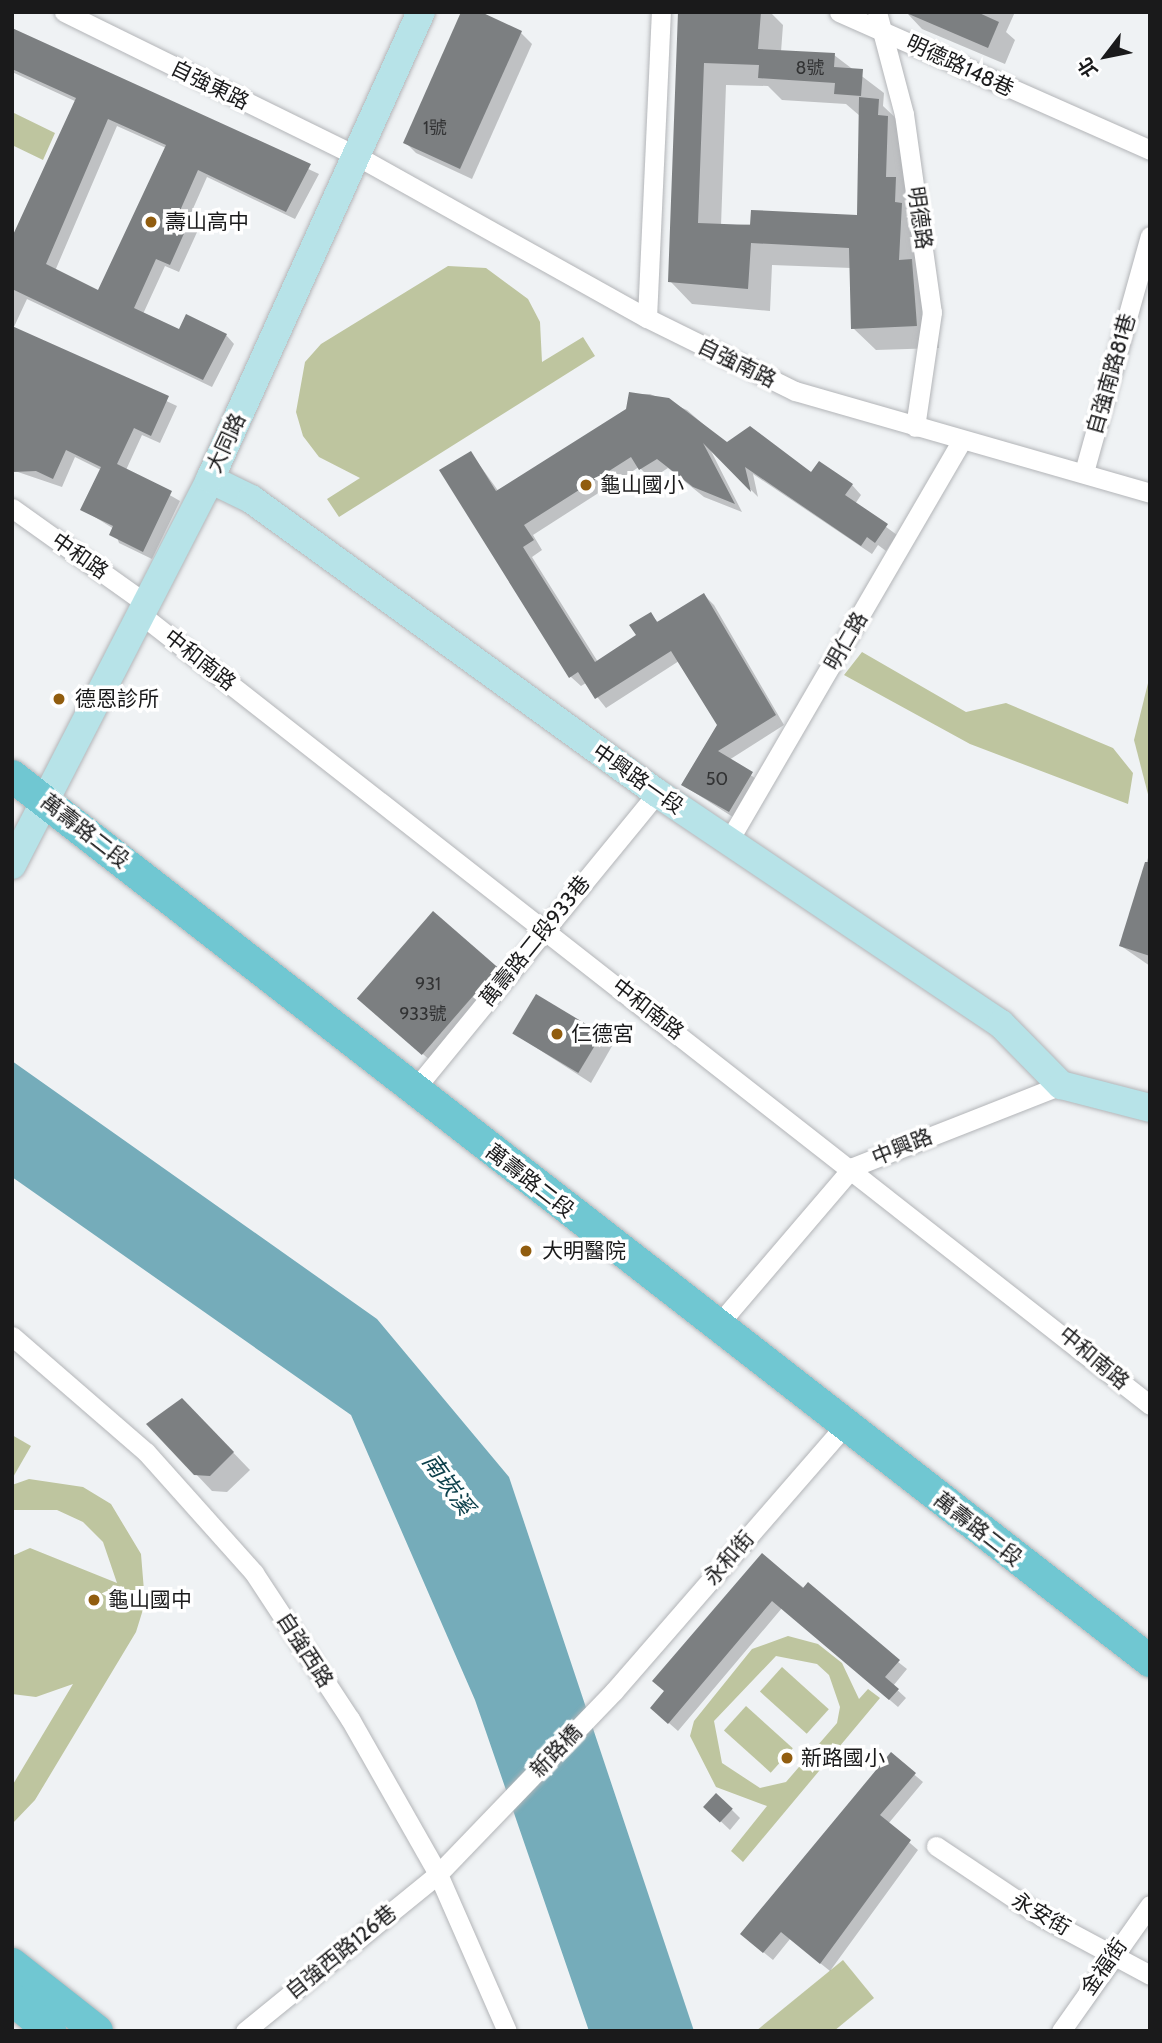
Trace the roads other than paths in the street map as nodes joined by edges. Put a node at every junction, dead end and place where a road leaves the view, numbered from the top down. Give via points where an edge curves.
1 (64, 12) edge
2 (421, 12) edge
3 (661, 12) edge
4 (839, 12) edge
5 (880, 21) edge
6 (1150, 150) edge
7 (356, 156) junction
8 (1150, 236) edge
9 (648, 318) junction
10 (915, 427) junction
11 (962, 440) junction
12 (1084, 472) junction
13 (210, 479) junction
14 (1150, 493) edge
15 (12, 508) edge
16 (146, 610) junction
17 (12, 776) edge
18 (657, 793) junction
19 (47, 800) junction
20 (729, 842) junction
21 (12, 865) edge
22 (545, 929) junction
23 (1061, 1085) junction
24 (414, 1090) junction
25 (1150, 1108) edge
26 (853, 1167) junction
27 (717, 1326) junction
28 (12, 1336) edge
29 (1150, 1405) edge
30 (845, 1425) junction
31 (1150, 1661) edge
32 (614, 1690) joint
33 (936, 1846) dead end
34 (438, 1874) junction
35 (1150, 1905) edge
36 (1112, 1952) junction
37 (12, 1964) edge
38 (1150, 1975) edge
39 (12, 1999) edge
40 (50, 2031) edge
41 (97, 2031) edge
42 (244, 2031) edge
43 (507, 2031) edge
44 (1061, 2031) edge

1 - 7 street, 自強東路
2 - 7 street, 大同路
3 - 9 street
4 - 5 street, 明德路148巷
5 - 6 street, 明德路148巷 via 1038,101
5 - 10 street, 明德路 via 904,114 932,312
7 - 9 street, 自強南路
7 - 13 street, 大同路
8 - 12 street, 自強南路81巷
9 - 10 street, 自強南路 via 795,391
10 - 11 street, 自強南路
11 - 12 street, 自強南路
11 - 20 street, 明仁路
12 - 14 street, 自強南路
13 - 16 street, 大同路
13 - 18 street, 中興路一段 via 251,499
15 - 16 street, 中和路
16 - 19 street, 大同路
16 - 22 street, 中和南路
17 - 19 main road, 萬壽路二段
18 - 20 street, 中興路一段
18 - 22 street, 萬壽路二段933巷
19 - 21 street, 大同路
19 - 24 main road, 萬壽路二段
20 - 23 street, 中興路一段 via 1002,1024
22 - 24 street, 萬壽路二段933巷
22 - 26 street, 中和南路
23 - 25 street
23 - 26 street, 中興路
24 - 27 main road, 萬壽路二段
26 - 27 street, 中興路
26 - 29 street, 中和南路
27 - 30 main road, 萬壽路二段
28 - 34 street, 自強西路 via 146,1452 254,1573 350,1719
30 - 31 main road, 萬壽路二段
30 - 32 street, 永和街
32 - 34 street, 新路橋
33 - 36 street, 永安街 via 1042,1917
34 - 42 street, 自強西路126巷
34 - 43 street, 自強西路
35 - 36 street, 金福街
36 - 38 street, 永安街
36 - 44 street, 金福街
37 - 41 main road
39 - 40 main road

